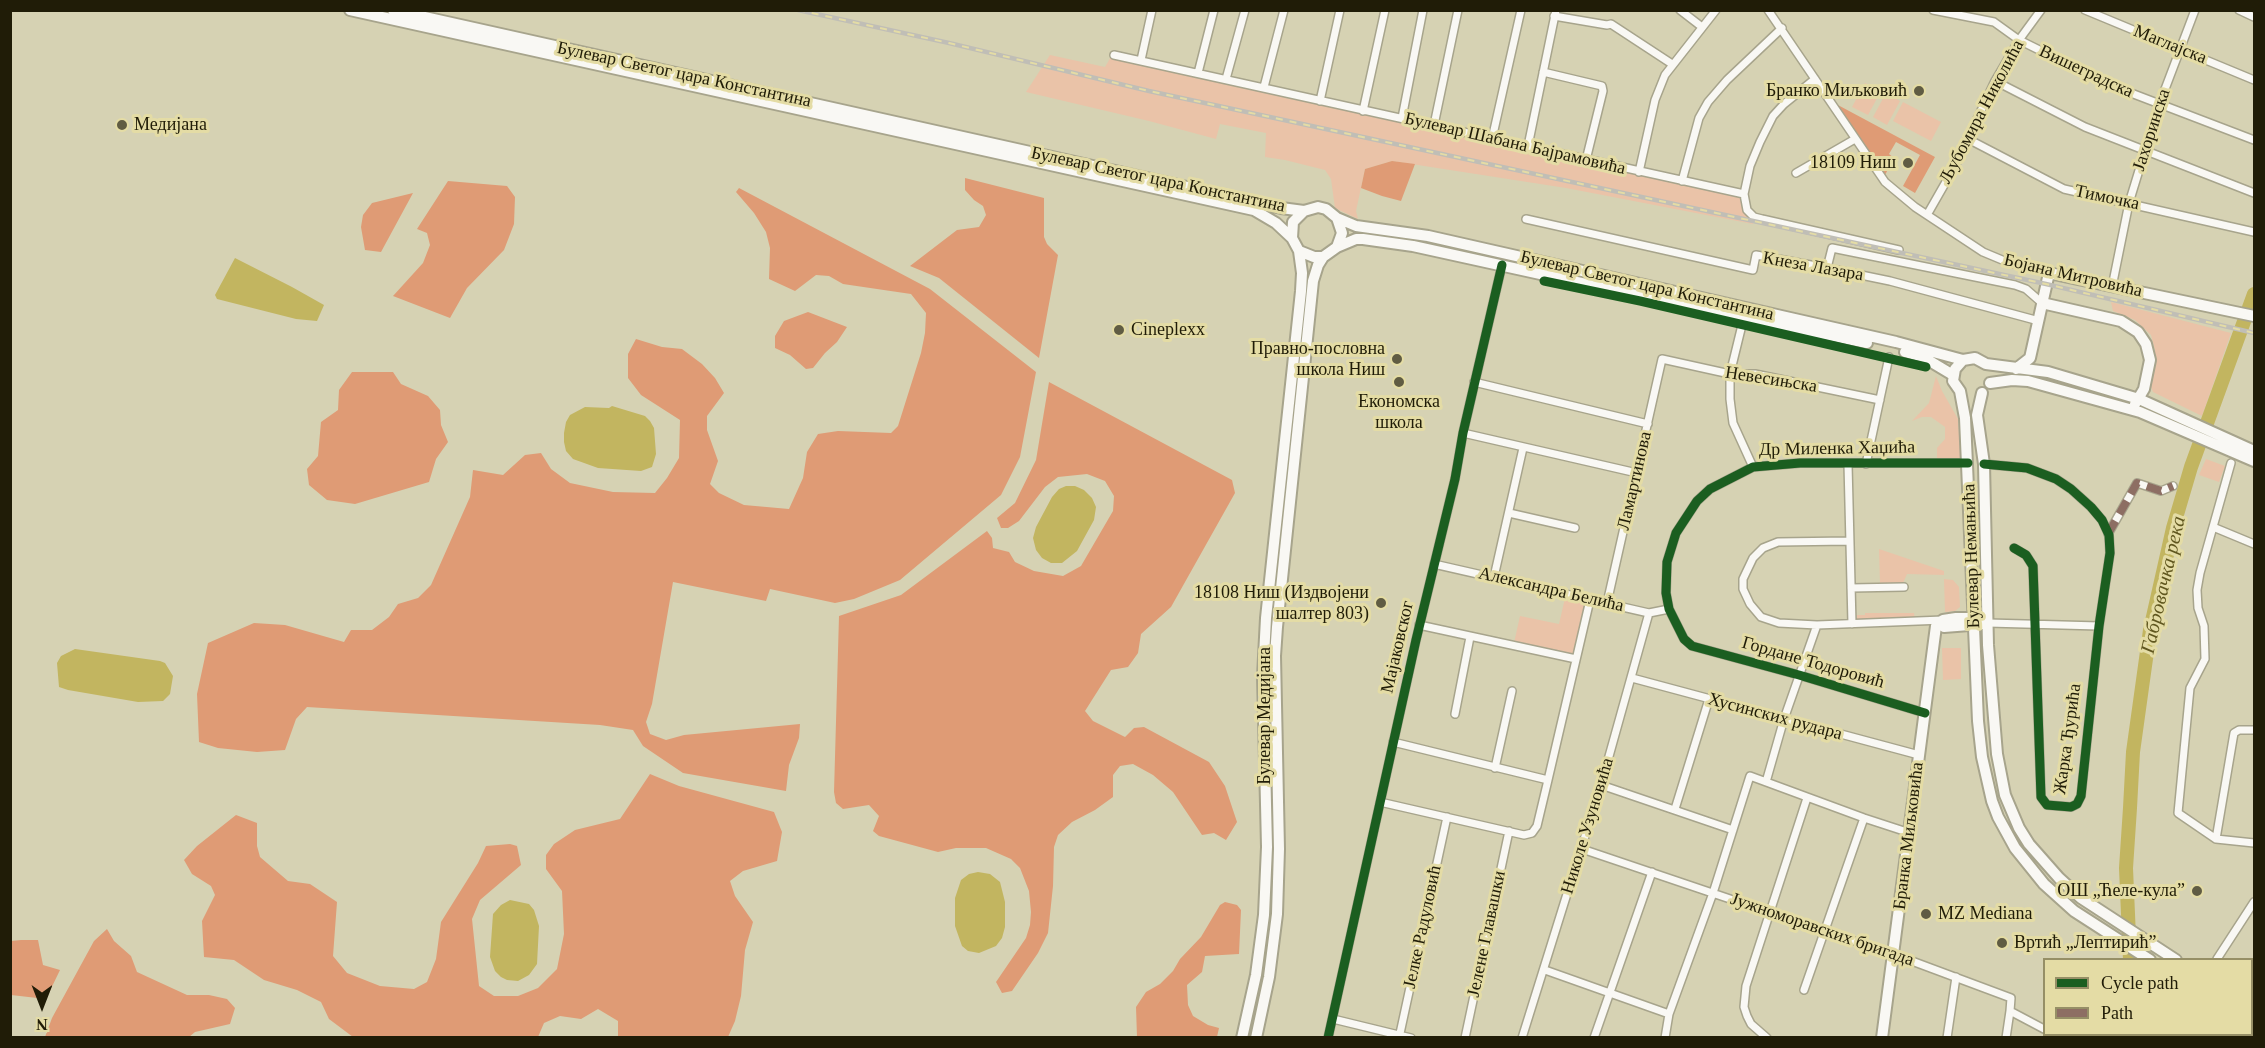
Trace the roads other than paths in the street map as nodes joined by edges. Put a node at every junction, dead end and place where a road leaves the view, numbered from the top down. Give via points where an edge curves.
1 (350, 10) edge
2 (393, 10) edge
3 (1152, 10) edge
4 (1214, 10) edge
5 (1245, 10) edge
6 (1284, 10) edge
7 (1340, 10) edge
8 (1385, 10) edge
9 (1423, 10) edge
10 (1458, 10) edge
11 (1521, 10) edge
12 (1680, 10) edge
13 (1716, 10) edge
14 (1768, 10) edge
15 (1933, 10) edge
16 (2041, 10) edge
17 (2085, 10) edge
18 (2195, 10) edge
19 (2239, 10) edge
20 (1555, 13) edge
21 (2254, 17) edge
22 (1702, 27) junction
23 (1782, 28) junction
24 (2019, 40) junction
25 (2181, 50) junction
26 (1114, 55) dead end
27 (1141, 60) junction
28 (1672, 64) junction
29 (1543, 72) junction
30 (1198, 73) junction
31 (1226, 79) junction
32 (1815, 79) junction
33 (2254, 80) edge
34 (1995, 81) junction
35 (1263, 87) junction
36 (1320, 101) junction
37 (2159, 105) junction
38 (1363, 111) junction
39 (1402, 118) junction
40 (1434, 125) junction
41 (1492, 139) junction
42 (1855, 139) junction
43 (1968, 140) junction
44 (2254, 140) edge
45 (1528, 146) junction
46 (2145, 150) junction
47 (1586, 160) junction
48 (1639, 172) junction
49 (1796, 173) dead end
50 (1682, 181) junction
51 (2254, 193) edge
52 (1744, 194) junction
53 (2129, 203) junction
54 (1304, 211) junction
55 (1928, 215) junction
56 (1337, 218) junction
57 (1526, 219) dead end
58 (2254, 232) edge
59 (1292, 238) junction
60 (1337, 248) junction
61 (1299, 250) junction
62 (1899, 250) dead end
63 (1323, 257) junction
64 (1502, 265) junction
65 (1827, 268) junction
66 (2049, 273) junction
67 (2112, 287) junction
68 (2043, 303) junction
69 (2254, 316) edge
70 (2039, 321) junction
71 (1742, 325) dead end
72 (1889, 357) dead end
73 (1662, 359) joint
74 (1963, 360) junction
75 (1986, 364) junction
76 (2016, 369) junction
77 (1730, 374) junction
78 (1953, 375) junction
79 (1474, 382) junction
80 (1990, 382) junction
81 (1960, 391) junction
82 (1982, 393) junction
83 (2139, 399) junction
84 (1880, 400) junction
85 (2125, 408) junction
86 (1648, 424) junction
87 (2193, 428) junction
88 (1463, 433) junction
89 (2212, 437) junction
90 (1523, 448) junction
91 (2254, 452) edge
92 (2254, 461) edge
93 (1968, 463) junction
94 (2231, 463) dead end
95 (1848, 464) junction
96 (1866, 464) junction
97 (1984, 464) junction
98 (1753, 467) junction
99 (1637, 473) junction
100 (2173, 486) dead end
101 (1509, 513) junction
102 (2213, 527) junction
103 (1575, 528) dead end
104 (2108, 534) junction
105 (1849, 541) junction
106 (2254, 544) edge
107 (2014, 548) dead end
108 (1434, 564) junction
109 (1494, 577) junction
110 (1904, 587) dead end
111 (1851, 588) junction
112 (1590, 600) junction
113 (1607, 603) junction
114 (1669, 609) junction
115 (1649, 613) junction
116 (1942, 620) junction
117 (1972, 620) junction
118 (1988, 623) junction
119 (1852, 624) junction
120 (1419, 625) junction
121 (1817, 625) junction
122 (2036, 626) junction
123 (2099, 626) junction
124 (1936, 635) junction
125 (1470, 637) junction
126 (1692, 646) joint
127 (1576, 659) junction
128 (1799, 675) junction
129 (1632, 678) junction
130 (1512, 691) dead end
131 (1709, 699) junction
132 (1925, 713) junction
133 (1455, 714) dead end
134 (1784, 719) junction
135 (2254, 730) edge
136 (1393, 742) junction
137 (1919, 756) junction
138 (1495, 768) junction
139 (1548, 780) junction
140 (1766, 782) junction
141 (1601, 785) junction
142 (1807, 798) junction
143 (1380, 801) junction
144 (1675, 809) junction
145 (1447, 817) junction
146 (1864, 818) junction
147 (1733, 830) junction
148 (1509, 831) junction
149 (1910, 833) junction
150 (2216, 839) junction
151 (2254, 843) edge
152 (1581, 849) junction
153 (1652, 872) junction
154 (1713, 893) junction
155 (2254, 902) edge
156 (1768, 912) junction
157 (1824, 931) junction
158 (1893, 954) junction
159 (2147, 958) edge
160 (2173, 958) edge
161 (2218, 958) edge
162 (1545, 970) junction
163 (1956, 977) junction
164 (1804, 990) dead end
165 (1609, 992) junction
166 (2010, 1011) junction
167 (1669, 1014) junction
168 (1332, 1019) junction
169 (2043, 1028) edge
170 (1399, 1036) edge
171 (1242, 1038) edge
172 (1256, 1038) edge
173 (1328, 1038) edge
174 (1411, 1038) edge
175 (1465, 1038) edge
176 (1522, 1038) edge
177 (1594, 1038) edge
178 (1665, 1038) edge
179 (1767, 1038) edge
180 (1882, 1038) edge
181 (1947, 1038) edge
182 (2006, 1038) edge

1 - 59 main road, Булевар Светог цара Константина via 1254,210
2 - 54 main road, Булевар Светог цара Константина
3 - 27 street
4 - 30 street
5 - 31 street
6 - 35 street
7 - 36 street
8 - 38 street
9 - 39 street
10 - 40 street
11 - 41 street
12 - 22 street
13 - 22 street
14 - 23 street, Бојана Митровића
15 - 24 street, Вишеградска via 1994,22
16 - 24 street, Љубомира Николића
17 - 25 street, Маглајска
18 - 25 street, Јахоринска
19 - 21 street
20 - 28 street via 1611,24
20 - 29 street
22 - 28 street
23 - 32 street, Бојана Митровића
23 - 50 street via 1708,102 1699,118
24 - 34 street, Љубомира Николића
24 - 37 street, Вишеградска
25 - 33 street, Маглајска
25 - 37 street, Јахоринска
26 - 27 street, Булевар Шабана Бајрамовића
27 - 30 street, Булевар Шабана Бајрамовића
28 - 48 street via 1655,100
29 - 45 street
29 - 47 street via 1602,86 1604,91
30 - 31 street, Булевар Шабана Бајрамовића
31 - 35 street, Булевар Шабана Бајрамовића
32 - 42 street, Бојана Митровића
32 - 52 street via 1773,116 1749,166
34 - 43 street, Љубомира Николића
34 - 46 street via 2085,127
35 - 36 street, Булевар Шабана Бајрамовића
36 - 38 street, Булевар Шабана Бајрамовића
37 - 44 street, Вишеградска
37 - 46 street, Јахоринска
38 - 39 street, Булевар Шабана Бајрамовића
39 - 40 street, Булевар Шабана Бајрамовића
40 - 41 street, Булевар Шабана Бајрамовића
41 - 45 street, Булевар Шабана Бајрамовића
42 - 49 street
42 - 55 street, Бојана Митровића via 1885,182
43 - 53 street, Тимочка via 2064,189
43 - 55 street, Љубомира Николића
45 - 47 street, Булевар Шабана Бајрамовића
46 - 51 street
46 - 53 street, Јахоринска
47 - 48 street, Булевар Шабана Бајрамовића
48 - 50 street, Булевар Шабана Бајрамовића
50 - 52 street, Булевар Шабана Бајрамовића
52 - 62 street via 1747,210 1754,216
53 - 58 street, Тимочка
53 - 67 street, Јахоринска
54 - 56 main road, Булевар Светог цара Константина via 1318,207
54 - 59 main road via 1293,222
55 - 66 street, Бојана Митровића via 1992,257
56 - 60 main road via 1342,232
56 - 74 main road, Булевар Светог цара Константина via 1356,226 1423,235
57 - 65 street, Кнеза Лазара via 1752,270 1756,255
59 - 61 main road
60 - 63 main road
60 - 64 main road, Булевар Светог цара Константина via 1356,239 1372,239
61 - 63 main road
61 - 171 main road, Булевар Медијана via 1301,291 1265,629 1264,915
63 - 172 main road, Булевар Медијана via 1313,281 1276,627 1277,914
64 - 78 main road, Булевар Светог цара Константина via 1893,348 1923,357
64 - 79 street, Мајаковског
65 - 68 street via 1832,248 2015,285
65 - 70 street, Кнеза Лазара
66 - 67 main road, Бојана Митровића
66 - 68 main road
67 - 69 main road, Бојана Митровића
68 - 70 main road
68 - 83 main road via 2121,321 2138,332 2150,360
70 - 76 main road via 2030,358
71 - 77 street
72 - 84 street
73 - 77 street, Невесињска
73 - 86 street, Ламартинова
74 - 75 main road, Булевар Светог цара Константина via 1975,358
74 - 78 main road
75 - 76 main road, Булевар Светог цара Константина
75 - 80 main road
76 - 83 main road, Булевар Светог цара Константина via 2048,372
77 - 84 street, Невесињска via 1755,374
77 - 98 street via 1733,423
78 - 81 main road
79 - 86 street
79 - 88 street, Мајаковског
80 - 82 main road
80 - 85 main road via 2028,381
81 - 82 main road via 1971,396
81 - 93 main road, Булевар Немањића
82 - 97 main road, Булевар Немањића via 1977,415
83 - 85 main road
83 - 87 main road, Булевар Светог цара Константина
84 - 96 street
85 - 87 main road
86 - 99 street, Ламартинова
87 - 89 main road
88 - 90 street
88 - 108 street, Мајаковског
89 - 91 main road
89 - 92 main road
90 - 99 street
90 - 101 street
93 - 96 street, Др Миленка Хаџића
93 - 117 main road, Булевар Немањића
94 - 102 street
95 - 96 street, Др Миленка Хаџића
95 - 98 street, Др Миленка Хаџића
95 - 105 street
97 - 104 street via 2027,468 2056,479 2091,507
97 - 118 main road, Булевар Немањића
98 - 114 street, Др Миленка Хаџића via 1710,489 1686,515 1667,562 1665,593
99 - 113 street, Ламартинова
100 - 104 street via 2161,491 2137,483
101 - 103 street
101 - 109 street
102 - 106 street
102 - 150 street via 2197,590 2205,658 2190,688 2178,813
104 - 123 street, Жарка Ђурића via 2111,547
105 - 111 street
105 - 121 street via 1778,542 1757,553 1746,572 1743,589 1761,617 1779,623
107 - 122 street, Жарка Ђурића via 2026,555 2033,566
108 - 109 street, Александра Белића
108 - 120 street, Мајаковског
109 - 112 street, Александра Белића
110 - 111 street
111 - 119 street
112 - 113 street, Александра Белића
112 - 127 street
113 - 115 street, Александра Белића
114 - 115 street, Александра Белића
114 - 126 street, Др Миленка Хаџића via 1685,641
115 - 129 street, Николе Узуновића
116 - 117 main road
116 - 119 street
116 - 124 main road, Бранка Миљковића via 1936,626
117 - 118 main road
117 - 124 main road via 1946,627
117 - 159 main road, Булевар Немањића via 1982,757 1998,817 2022,858 2044,884 2074,911
118 - 122 street
118 - 160 main road, Булевар Немањића via 2000,777 2011,810 2029,844 2081,898
119 - 121 street
120 - 125 street
120 - 136 street, Мајаковског
121 - 128 street
122 - 123 street
122 - 123 street, Жарка Ђурића via 2041,797 2047,805 2071,807 2081,796
124 - 132 main road, Бранка Миљковића
125 - 127 street
125 - 133 street
126 - 128 street, Гордане Тодоровић
127 - 139 street
128 - 132 street, Гордане Тодоровић
128 - 134 street
129 - 131 street, Хусинских рудара
129 - 141 street, Николе Узуновића
130 - 138 street
131 - 134 street, Хусинских рудара
131 - 144 street
132 - 137 main road, Бранка Миљковића
134 - 137 street, Хусинских рудара
134 - 140 street
135 - 150 street via 2234,733
136 - 138 street
136 - 143 street, Мајаковског
137 - 149 main road, Бранка Миљковића
138 - 139 street
139 - 148 street via 1532,833
140 - 142 street
140 - 147 street via 1750,776
141 - 144 street
141 - 152 street, Николе Узуновића
142 - 146 street
142 - 156 street
143 - 145 street
143 - 168 street, Мајаковског
144 - 147 street
145 - 148 street
145 - 170 street, Јелке Радуловић
146 - 149 street
146 - 157 street
147 - 154 street
148 - 175 street, Јелене Главашки
149 - 158 main road, Бранка Миљковића
150 - 151 street
152 - 153 street, Јужноморавских бригада
152 - 162 street, Николе Узуновића
153 - 154 street, Јужноморавских бригада
153 - 165 street
154 - 156 street, Јужноморавских бригада
154 - 167 street
155 - 161 street
156 - 157 street, Јужноморавских бригада
156 - 179 street via 1744,997 1751,1024
157 - 158 street, Јужноморавских бригада
157 - 164 street
158 - 163 street, Јужноморавских бригада
158 - 180 main road, Бранка Миљковића
162 - 165 street
162 - 176 street, Николе Узуновића
163 - 166 street, Јужноморавских бригада via 2011,998
163 - 181 street
165 - 167 street
165 - 177 street
166 - 169 street, Јужноморавских бригада
166 - 182 street
167 - 178 street
168 - 170 street
168 - 173 street, Мајаковског
170 - 174 street

